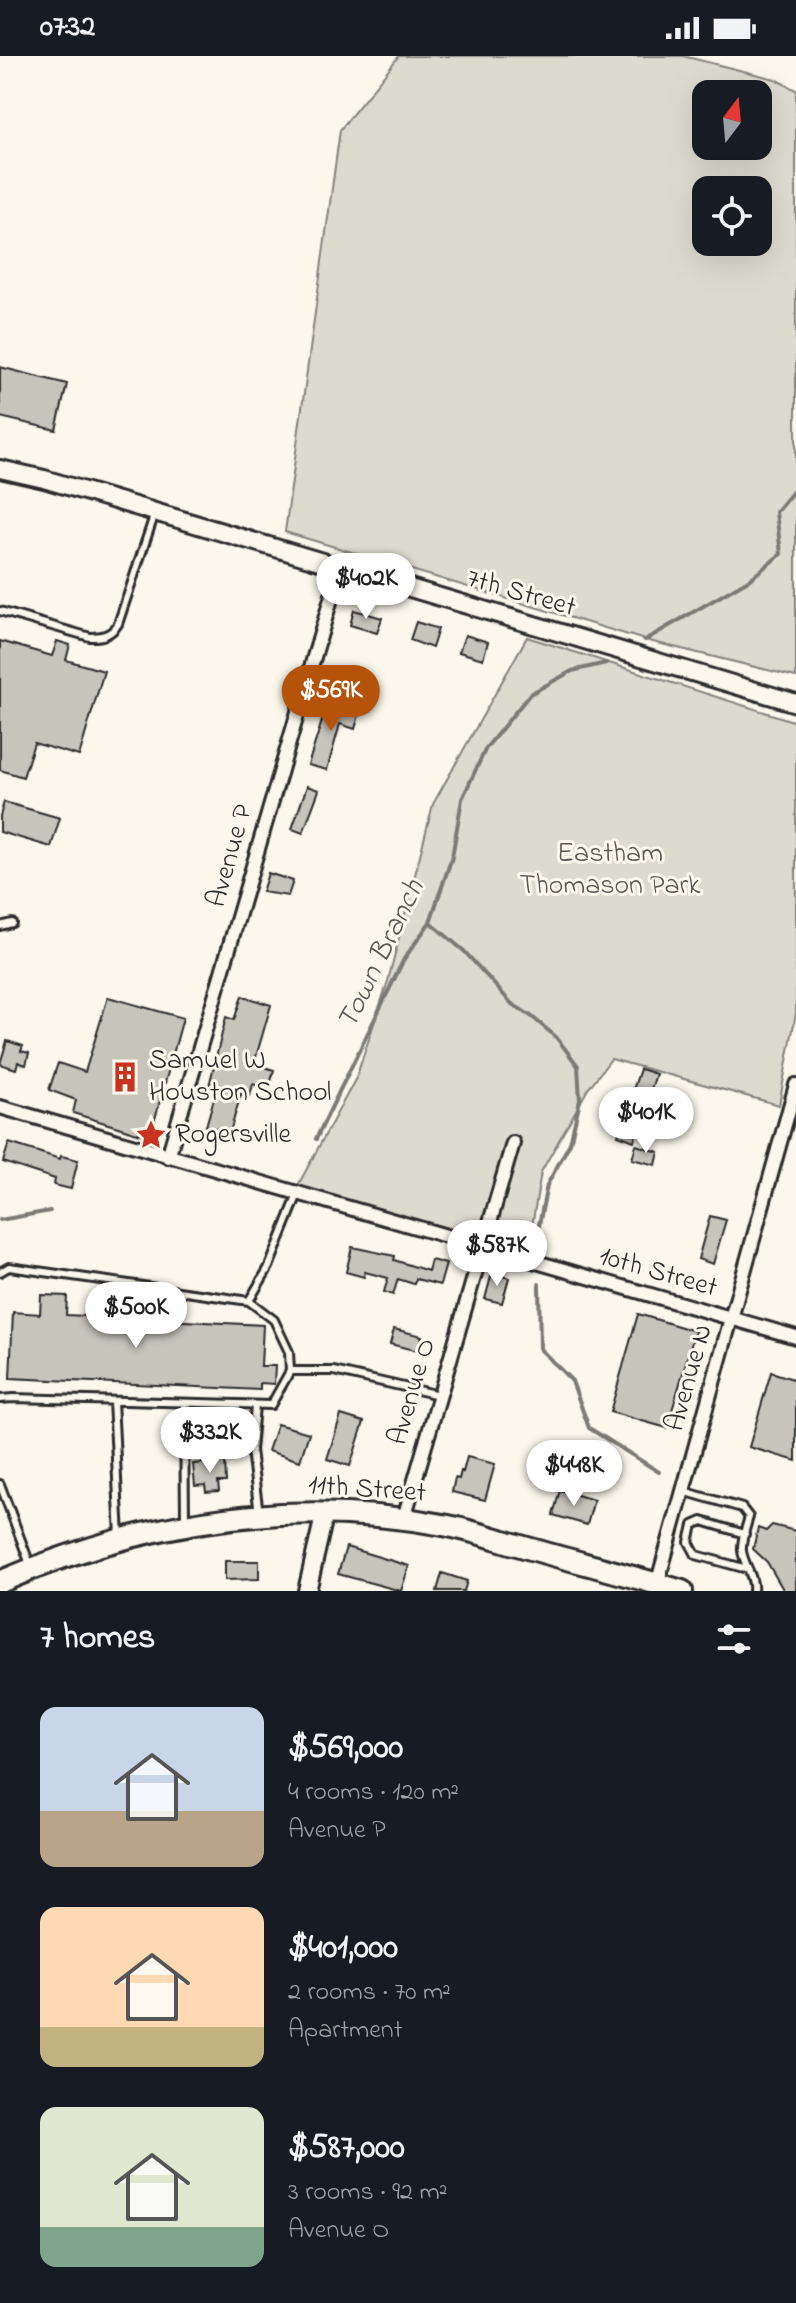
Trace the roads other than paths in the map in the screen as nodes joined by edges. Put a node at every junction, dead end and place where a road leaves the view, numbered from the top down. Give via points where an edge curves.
1 (0, 469) edge
2 (155, 512) junction
3 (340, 568) junction
4 (0, 611) edge
5 (796, 703) edge
6 (12, 923) dead end
7 (0, 926) edge
8 (796, 1085) edge
9 (0, 1107) edge
10 (792, 1120) edge
11 (513, 1143) dead end
12 (168, 1157) junction
13 (298, 1194) junction
14 (481, 1247) junction
15 (0, 1272) edge
16 (249, 1301) junction
17 (731, 1319) junction
18 (796, 1337) edge
19 (290, 1371) junction
20 (439, 1395) junction
21 (0, 1399) edge
22 (113, 1401) junction
23 (184, 1404) junction
24 (255, 1406) junction
25 (0, 1484) edge
26 (683, 1491) junction
27 (325, 1512) junction
28 (259, 1515) junction
29 (404, 1518) junction
30 (185, 1524) junction
31 (745, 1534) junction
32 (120, 1538) junction
33 (31, 1569) junction
34 (747, 1569) junction
35 (0, 1582) edge
36 (656, 1587) edge
37 (307, 1591) edge
38 (682, 1591) edge
39 (753, 1591) edge

1 - 2 street, 7th Street
2 - 3 street, 7th Street
2 - 4 lane via 113,632 90,637
3 - 5 street, 7th Street
3 - 12 street, Avenue P
6 - 7 lane
8 - 10 street, Avenue N
9 - 12 street, 10th Street
10 - 17 street, Avenue N
11 - 14 street, Avenue O
12 - 13 street, 10th Street
13 - 14 street, 10th Street
13 - 16 lane via 269,1267
14 - 17 street, 10th Street
14 - 20 street, Avenue O
15 - 16 lane via 9,1267
16 - 19 lane via 274,1320 289,1352
17 - 18 street, 10th Street
17 - 26 street, Avenue N
19 - 20 lane via 334,1371
19 - 24 lane via 271,1405
20 - 29 street, Avenue O
21 - 22 lane
22 - 23 lane
22 - 32 lane
23 - 24 lane
23 - 30 lane
24 - 28 lane via 251,1450
25 - 33 lane
26 - 31 lane via 742,1508 749,1517
26 - 36 street, Avenue N
27 - 28 main road, 11th Street
27 - 29 main road, 11th Street
27 - 37 street
28 - 30 main road, 11th Street
29 - 36 main road, 11th Street
30 - 32 main road, 11th Street
31 - 34 lane
31 - 34 lane via 699,1522 693,1525 689,1542 696,1555
32 - 33 main road, 11th Street
33 - 35 main road, 11th Street
34 - 39 lane
36 - 38 main road, 11th Street

